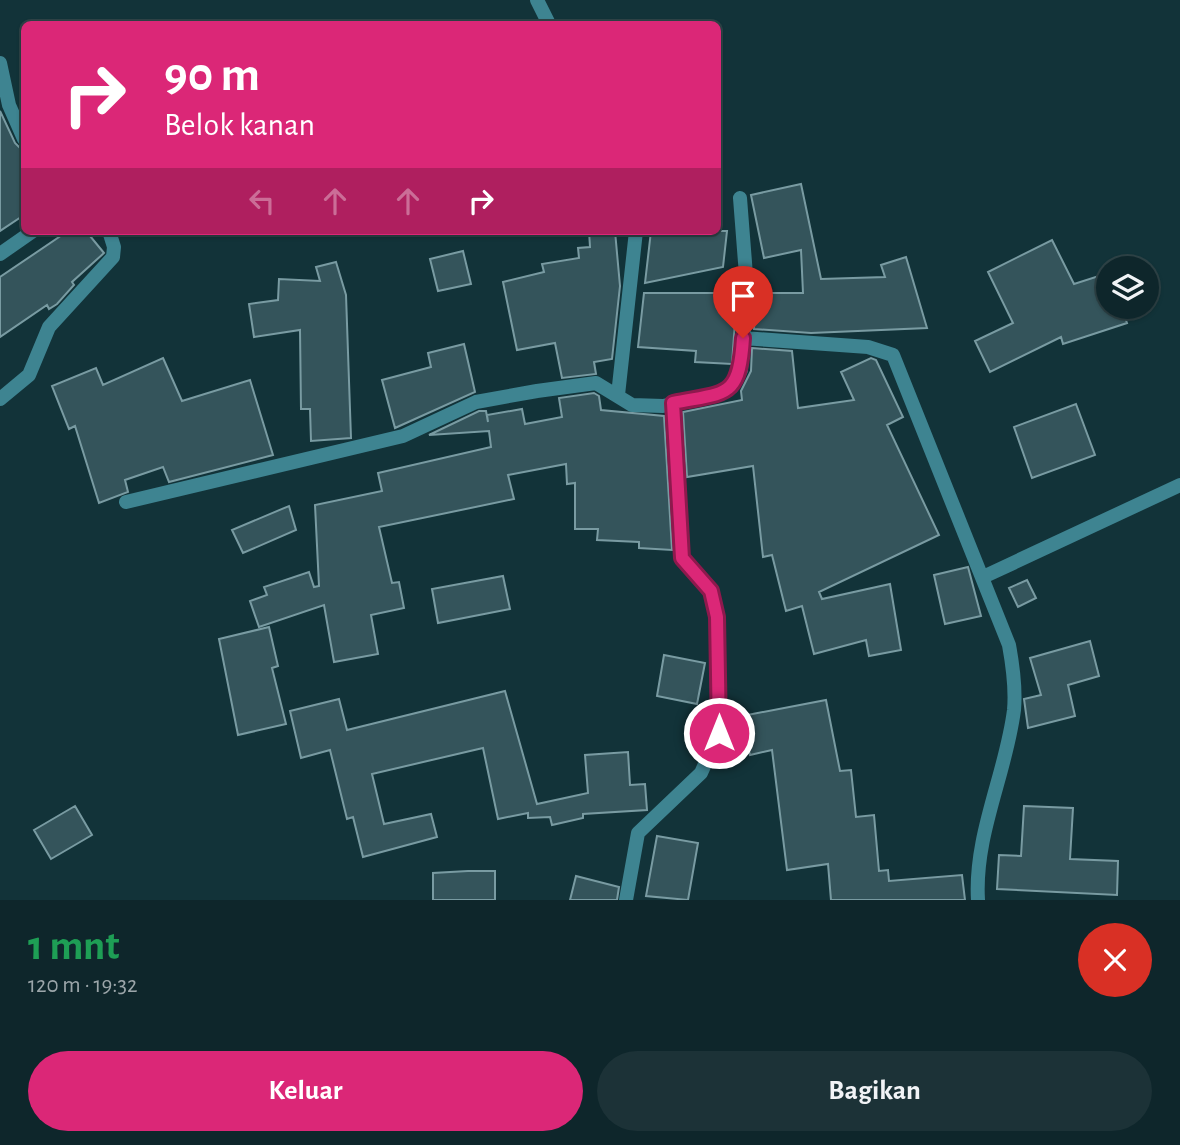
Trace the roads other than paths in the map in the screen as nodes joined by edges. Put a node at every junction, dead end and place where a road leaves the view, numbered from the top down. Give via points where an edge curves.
1 (537, 0) edge
2 (548, 21) edge
3 (0, 63) edge
4 (4, 108) edge
5 (21, 134) edge
6 (740, 198) dead end
7 (27, 235) edge
8 (110, 235) edge
9 (636, 235) edge
10 (0, 254) edge
11 (743, 338) junction
12 (618, 395) junction
13 (0, 400) edge
14 (673, 403) junction
15 (1180, 485) edge
16 (126, 502) dead end
17 (983, 577) junction
18 (626, 900) edge
19 (978, 900) edge

1 - 2 street
3 - 4 street
4 - 5 street
6 - 11 street via 747,288
7 - 10 street
8 - 13 street via 113,257 49,327 29,375
9 - 12 street
11 - 14 street via 741,370 732,387 720,394
11 - 17 street via 868,347 893,355
12 - 14 street via 632,405
12 - 16 street via 588,383 476,402 404,436
14 - 18 street via 682,558 711,591 717,617 719,733 701,773 638,833
15 - 17 street
17 - 19 street via 1009,645 1014,710 978,861

